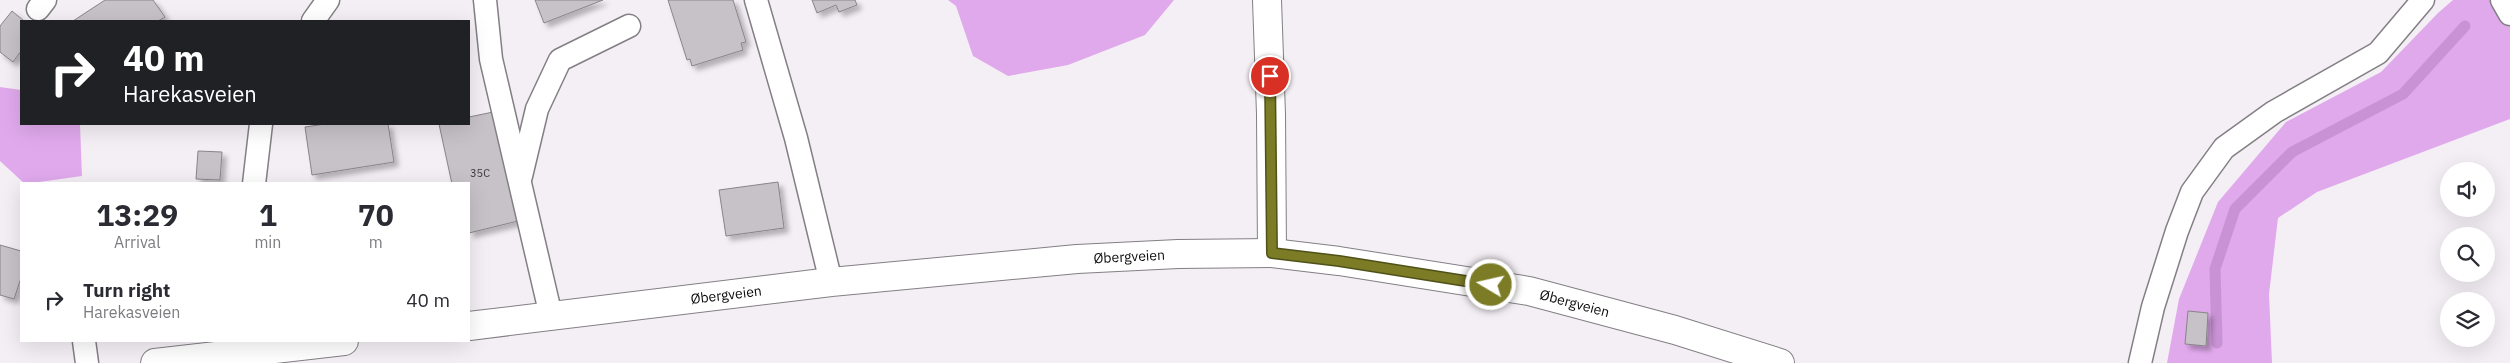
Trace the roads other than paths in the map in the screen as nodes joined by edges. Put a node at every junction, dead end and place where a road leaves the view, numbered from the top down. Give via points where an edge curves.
1 (328, 0) edge
2 (485, 0) edge
3 (756, 0) edge
4 (1267, 0) edge
5 (2422, 0) edge
6 (2502, 0) edge
7 (2510, 14) edge
8 (314, 20) edge
9 (629, 26) dead end
10 (261, 125) edge
11 (520, 179) junction
12 (254, 182) edge
13 (1272, 253) junction
14 (831, 282) junction
15 (551, 316) junction
16 (470, 326) edge
17 (84, 342) edge
18 (330, 342) edge
19 (257, 347) edge
20 (87, 363) edge
21 (155, 363) edge
22 (1780, 363) edge
23 (2140, 363) edge

1 - 8 lane
2 - 11 lane via 491,59
3 - 14 lane via 796,138
4 - 13 main road via 1272,114
5 - 23 lane via 2378,53 2274,112 2224,148 2192,192 2154,307
6 - 7 lane
9 - 11 lane via 560,60 537,109
10 - 12 lane
11 - 15 lane
13 - 14 main road, Øbergveien via 1077,259
13 - 22 main road, Øbergveien via 1529,291 1676,330
14 - 15 main road, Øbergveien
15 - 16 main road, Øbergveien
17 - 20 lane
18 - 19 main road
19 - 21 main road

